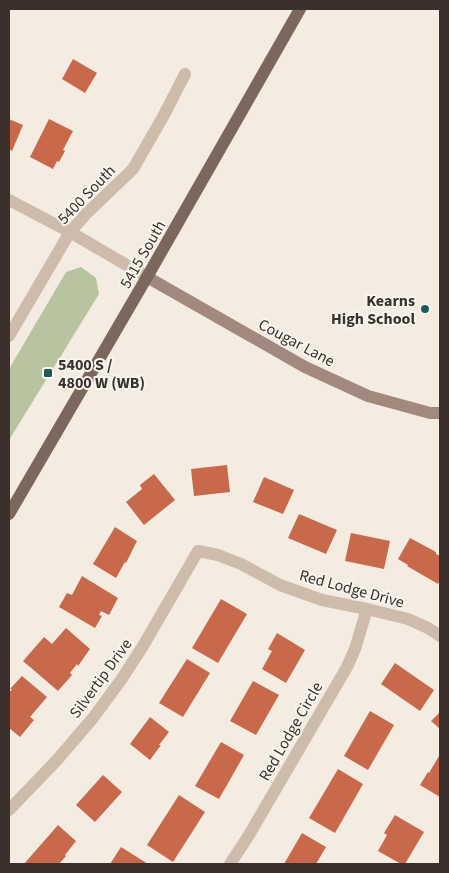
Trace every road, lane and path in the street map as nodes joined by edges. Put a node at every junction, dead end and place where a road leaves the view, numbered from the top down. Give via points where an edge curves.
1 (300, 9) edge
2 (185, 74) dead end
3 (9, 200) edge
4 (70, 232) junction
5 (148, 277) junction
6 (9, 336) edge
7 (440, 413) edge
8 (9, 514) edge
9 (198, 551) joint
10 (367, 609) junction
11 (440, 636) edge
12 (9, 810) edge
13 (230, 864) edge

1 - 5 main road, 5415 South
2 - 4 street, 5400 South via 133,169
3 - 4 street
4 - 5 street
4 - 6 street, 5400 South
5 - 7 main road, Cougar Lane via 305,366 359,392 430,413
5 - 8 main road, 5415 South
9 - 10 street, Red Lodge Drive via 218,555 280,585 322,600
9 - 12 street, Silvertip Drive via 121,680 57,760
10 - 11 street, Red Lodge Drive via 408,619
10 - 13 street, Red Lodge Circle via 347,667

